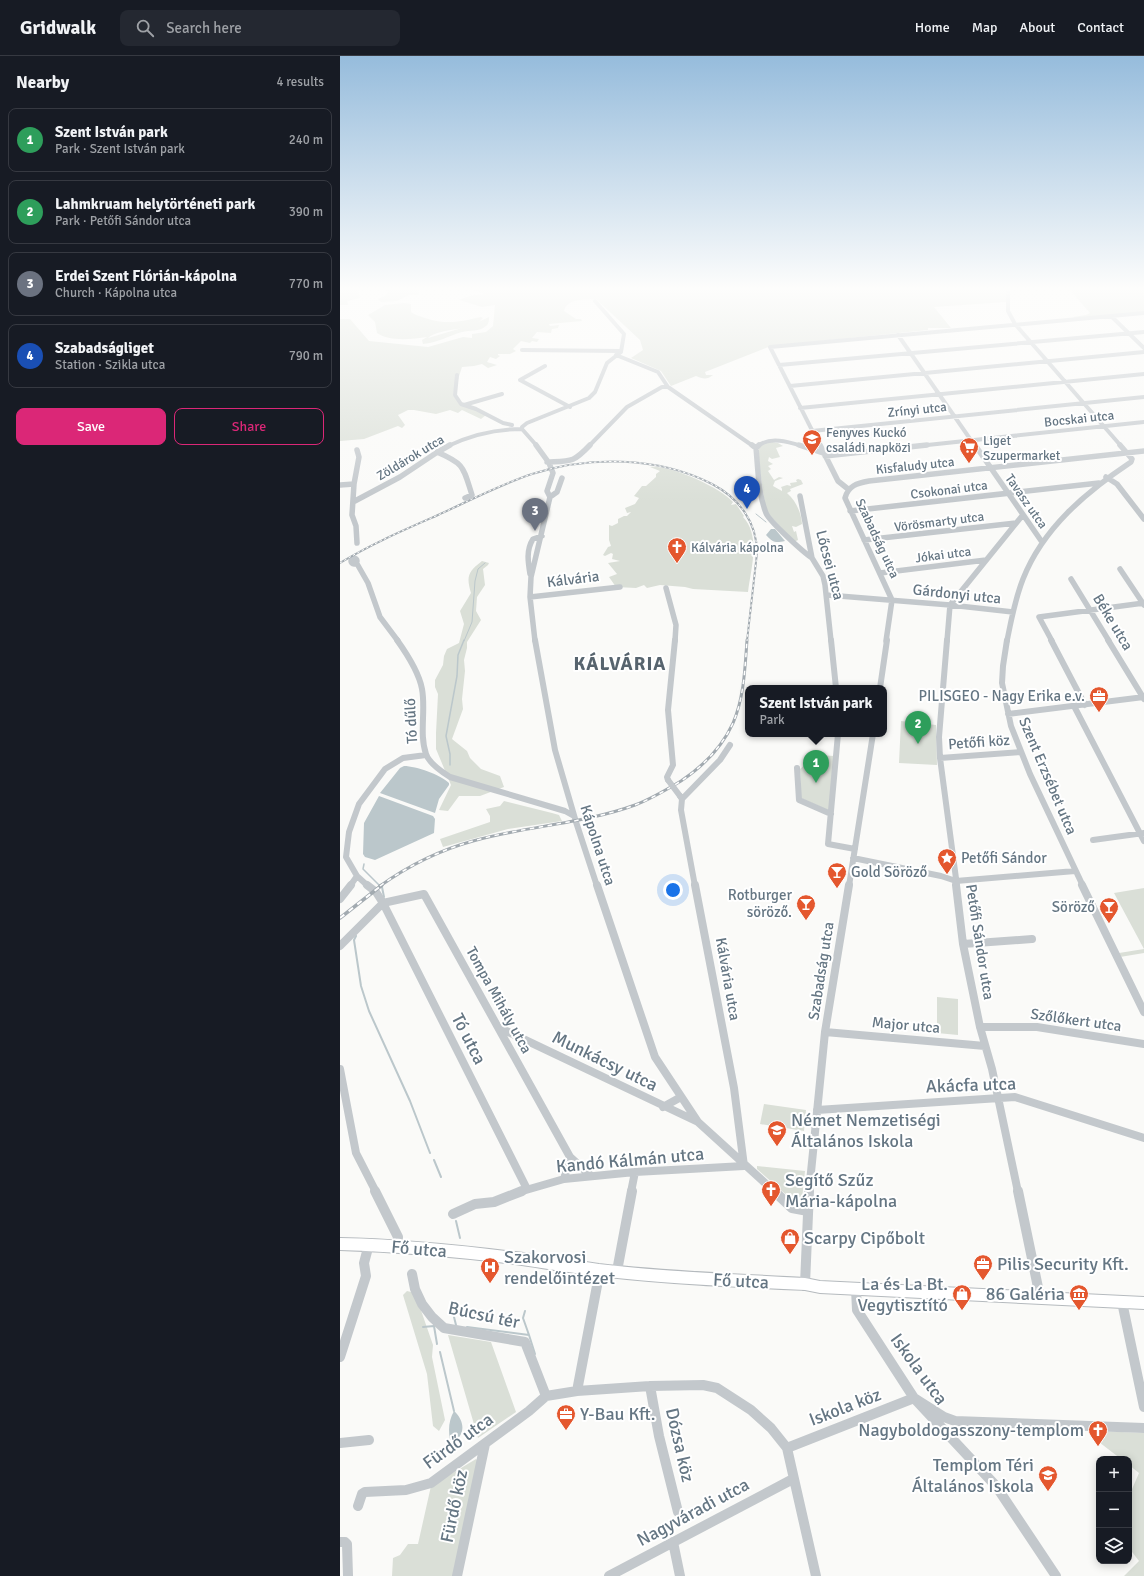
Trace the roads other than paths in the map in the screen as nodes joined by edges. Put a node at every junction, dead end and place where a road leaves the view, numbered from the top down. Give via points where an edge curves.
1 (609, 361) edge
2 (631, 361) edge
3 (777, 361) edge
4 (823, 361) edge
5 (916, 361) edge
6 (1048, 361) joint
7 (779, 365) junction
8 (545, 366) dead end
9 (924, 373) junction
10 (1144, 374) edge
11 (457, 375) dead end
12 (1066, 382) junction
13 (790, 386) junction
14 (668, 387) junction
15 (502, 394) dead end
16 (938, 394) junction
17 (1144, 398) edge
18 (1085, 404) junction
19 (464, 405) junction
20 (570, 407) junction
21 (800, 408) junction
22 (954, 417) junction
23 (1144, 422) edge
24 (1105, 426) junction
25 (522, 428) junction
26 (812, 431) junction
27 (971, 441) junction
28 (756, 448) junction
29 (357, 450) dead end
30 (1144, 451) edge
31 (437, 452) junction
32 (1128, 453) junction
33 (824, 454) junction
34 (547, 462) junction
35 (990, 468) junction
36 (1106, 477) junction
37 (562, 478) dead end
38 (1099, 483) junction
39 (354, 484) junction
40 (340, 485) edge
41 (848, 488) junction
42 (1007, 493) junction
43 (800, 496) dead end
44 (550, 497) junction
45 (465, 498) dead end
46 (353, 502) junction
47 (850, 511) junction
48 (1022, 516) junction
49 (1144, 519) edge
50 (1016, 523) junction
51 (1144, 525) edge
52 (542, 536) junction
53 (864, 540) junction
54 (1042, 542) junction
55 (357, 543) dead end
56 (530, 546) junction
57 (539, 546) junction
58 (528, 555) junction
59 (536, 555) junction
60 (812, 558) junction
61 (986, 560) junction
62 (356, 562) dead end
63 (1120, 569) dead end
64 (880, 572) junction
65 (531, 577) junction
66 (1071, 580) dead end
67 (620, 587) dead end
68 (666, 588) dead end
69 (827, 595) junction
70 (530, 597) junction
71 (892, 600) junction
72 (1144, 604) edge
73 (950, 605) junction
74 (1091, 610) junction
75 (1013, 612) junction
76 (836, 685) edge
77 (880, 685) edge
78 (1144, 697) edge
79 (1085, 705) junction
80 (1074, 706) junction
81 (1008, 714) junction
82 (838, 737) edge
83 (873, 737) edge
84 (730, 745) dead end
85 (1020, 752) junction
86 (426, 755) junction
87 (940, 758) junction
88 (797, 768) dead end
89 (681, 797) junction
90 (831, 814) junction
91 (574, 816) junction
92 (1142, 833) edge
93 (1093, 840) dead end
94 (1144, 841) edge
95 (855, 849) junction
96 (853, 858) junction
97 (1075, 871) junction
98 (357, 876) junction
99 (956, 881) junction
100 (340, 899) edge
101 (383, 903) junction
102 (1032, 939) dead end
103 (962, 944) junction
104 (340, 946) edge
105 (1144, 1012) edge
106 (498, 1027) junction
107 (980, 1027) junction
108 (826, 1032) junction
109 (1144, 1044) edge
110 (985, 1046) junction
111 (340, 1069) edge
112 (998, 1097) junction
113 (681, 1098) junction
114 (663, 1106) junction
115 (817, 1110) junction
116 (698, 1122) junction
117 (1144, 1138) edge
118 (570, 1157) junction
119 (744, 1166) junction
120 (635, 1172) junction
121 (591, 1176) junction
122 (564, 1180) junction
123 (527, 1189) junction
124 (808, 1212) junction
125 (453, 1214) dead end
126 (340, 1244) edge
127 (369, 1244) junction
128 (397, 1247) junction
129 (600, 1270) junction
130 (617, 1271) junction
131 (412, 1274) dead end
132 (805, 1284) junction
133 (856, 1289) junction
134 (1040, 1297) junction
135 (1122, 1302) junction
136 (1144, 1302) edge
137 (340, 1357) edge
138 (650, 1386) junction
139 (577, 1391) junction
140 (546, 1396) junction
141 (914, 1398) junction
142 (1144, 1407) edge
143 (1144, 1428) edge
144 (369, 1440) dead end
145 (340, 1443) edge
146 (485, 1444) junction
147 (787, 1448) junction
148 (793, 1479) junction
149 (358, 1506) dead end
150 (678, 1512) dead end
151 (340, 1542) edge
152 (673, 1542) junction
153 (348, 1576) edge
154 (457, 1576) edge
155 (609, 1576) edge
156 (680, 1576) edge
157 (816, 1576) edge
158 (1056, 1576) edge

1 - 20 street via 592,396
2 - 14 street via 658,372
3 - 7 street, Szabadság utca
4 - 7 street
5 - 9 street, Tavasz utca
6 - 9 street
6 - 12 street
7 - 13 street, Szabadság utca
8 - 20 street via 520,379
9 - 13 street
9 - 16 street, Tavasz utca
10 - 12 street
11 - 19 street via 455,395
12 - 16 street
12 - 18 street
13 - 21 street, Szabadság utca
14 - 28 street
14 - 34 street via 662,387 627,407 578,458
15 - 19 street
16 - 21 street
16 - 22 street, Tavasz utca
17 - 18 street, Zrínyi utca
18 - 22 street, Zrínyi utca
18 - 24 street
19 - 25 street via 506,425
20 - 25 street
21 - 26 street, Szabadság utca
22 - 26 street, Zrínyi utca
22 - 27 street, Tavasz utca
23 - 24 street, Bocskai utca
24 - 27 street, Bocskai utca
24 - 32 street
25 - 31 street, Zöldárok utca via 502,428
25 - 34 street
26 - 33 street, Szabadság utca
27 - 33 street, Bocskai utca
27 - 35 street, Tavasz utca
28 - 33 street via 766,442 780,441
28 - 60 street via 766,514
29 - 39 street via 359,457
30 - 32 street
31 - 45 street via 462,466 472,495
31 - 46 street, Zöldárok utca via 400,478
32 - 35 street, Kisfaludy utca
32 - 36 street, Szent Erzsébet utca via 1132,460
33 - 41 street, Szabadság utca via 838,481
34 - 44 street, Kápolna utca via 553,475 547,491
35 - 41 street, Kisfaludy utca via 867,482
35 - 42 street, Tavasz utca
36 - 38 street, Szent Erzsébet utca
36 - 49 street via 1116,484
37 - 44 street, Kápolna utca via 557,492
38 - 42 street, Csokonai utca
38 - 54 street, Szent Erzsébet utca via 1056,523
39 - 40 street
39 - 46 street
41 - 47 street, Szabadság utca via 845,498
42 - 47 street, Csokonai utca
42 - 48 street, Tavasz utca
43 - 60 street, Lőcsei utca
44 - 52 street, Kápolna utca
46 - 55 street via 352,515 356,526
47 - 53 street, Szabadság utca
48 - 50 street
48 - 54 street, Tavasz utca
49 - 51 street
50 - 53 street, Vörösmarty utca
50 - 61 street
52 - 56 street via 533,539
52 - 57 street, Kápolna utca
53 - 64 street, Szabadság utca
54 - 75 street, Szent Erzsébet utca via 1025,573
56 - 57 street
56 - 58 street
57 - 59 street, Kápolna utca
58 - 59 street
58 - 65 street
59 - 65 street, Kápolna utca
60 - 69 street, Lőcsei utca via 822,576
61 - 64 street, Jókai utca
61 - 73 street
62 - 86 street, Tó dűlő via 368,583 380,617 415,670 422,688
63 - 72 street
64 - 71 street, Szabadság utca
65 - 70 street, Kápolna utca
66 - 74 street, Béke utca
67 - 70 street, Kálvária
68 - 89 street, bridge via 676,626 668,710 673,765 667,776
69 - 71 street, Gárdonyi utca
69 - 76 street, Lőcsei utca
70 - 91 street, Kápolna utca via 534,636 555,750
71 - 73 street, Gárdonyi utca
71 - 77 street, Szabadság utca
72 - 74 street
73 - 75 street, Gárdonyi utca
73 - 87 street, Petőfi Sándor utca via 939,737
74 - 78 street, Béke utca
74 - 79 street via 1039,617
75 - 81 street, Szent Erzsébet utca via 1002,671
78 - 79 street
79 - 80 street
80 - 81 street
80 - 92 street
81 - 85 street, Szent Erzsébet utca
82 - 90 street
83 - 95 street, Szabadság utca
84 - 89 street via 720,760
85 - 87 street, Petőfi köz
85 - 97 street, Szent Erzsébet utca
86 - 91 street, Tó dűlő via 440,771 450,777 565,811
86 - 98 street, Tó utca via 403,758 385,769 359,804 349,832 346,857
87 - 99 street, Petőfi Sándor utca
88 - 90 street via 799,800
89 - 119 street, Kálvária utca via 734,1088
90 - 95 street via 828,844
91 - 113 street, Kápolna utca via 655,1057
92 - 93 street
92 - 94 street
95 - 96 street, Szabadság utca
96 - 99 street
96 - 108 street, Szabadság utca
97 - 99 street
97 - 105 street, Szent Erzsébet utca
98 - 100 street
98 - 101 street, Tó utca via 376,892
99 - 103 street, Petőfi Sándor utca
101 - 104 street
101 - 106 street, Tompa Mihály utca via 424,894
101 - 123 street, Tó utca
102 - 103 street
103 - 107 street, Petőfi Sándor utca
106 - 114 street, Munkácsy utca
106 - 118 street, Tompa Mihály utca
107 - 109 street, Szőlőkert utca via 1037,1027
107 - 110 street, Petőfi Sándor utca
108 - 110 street, Major utca
108 - 115 street, Szabadság utca
110 - 112 street, Petőfi Sándor utca
111 - 128 street via 356,1154 398,1237
112 - 115 street, Akácfa utca
112 - 117 street, Akácfa utca via 1029,1100
112 - 134 street, Petőfi Sándor utca
113 - 114 street
113 - 116 street, Kápolna utca
114 - 116 street, Munkácsy utca
115 - 124 street, Szabadság utca
116 - 119 street, Kápolna utca
118 - 121 street, Tompa Mihály utca
118 - 122 street
119 - 120 street, Kandó Kálmán utca
119 - 124 street, Kápolna utca via 792,1208
120 - 121 street, Kandó Kálmán utca
120 - 130 street
121 - 122 street, Kandó Kálmán utca
122 - 123 street, Kandó Kálmán utca
123 - 125 street, Kandó Kálmán utca via 494,1202 475,1204
124 - 132 street, Szabadság utca
126 - 127 main road, Fő utca
127 - 128 main road, Fő utca
127 - 137 street via 364,1263 366,1276
128 - 129 main road, Fő utca via 516,1258
129 - 130 main road, Fő utca
129 - 139 street
130 - 132 main road, Fő utca
131 - 140 street, Búcsú tér via 412,1285 434,1321 444,1328 525,1342
132 - 133 main road, Fő utca
133 - 134 main road, Fő utca
133 - 141 street, Iskola utca via 857,1310
134 - 135 main road, Fő utca
135 - 136 main road, Fő utca
135 - 142 street
138 - 139 street
138 - 147 street via 703,1385 717,1388 751,1410 771,1428
138 - 150 street, Dózsa köz via 659,1436
139 - 140 street
140 - 146 street, Fürdő utca
141 - 143 street via 955,1421
141 - 147 street, Iskola köz
141 - 158 street, Iskola utca via 996,1486
144 - 145 street
146 - 149 street, Fürdő utca via 431,1483 406,1490 365,1492
146 - 154 street, Fürdő köz
147 - 148 street
148 - 152 street, Nagyváradi utca
148 - 157 street
151 - 153 street via 347,1544
152 - 155 street, Nagyváradi utca
152 - 156 street

